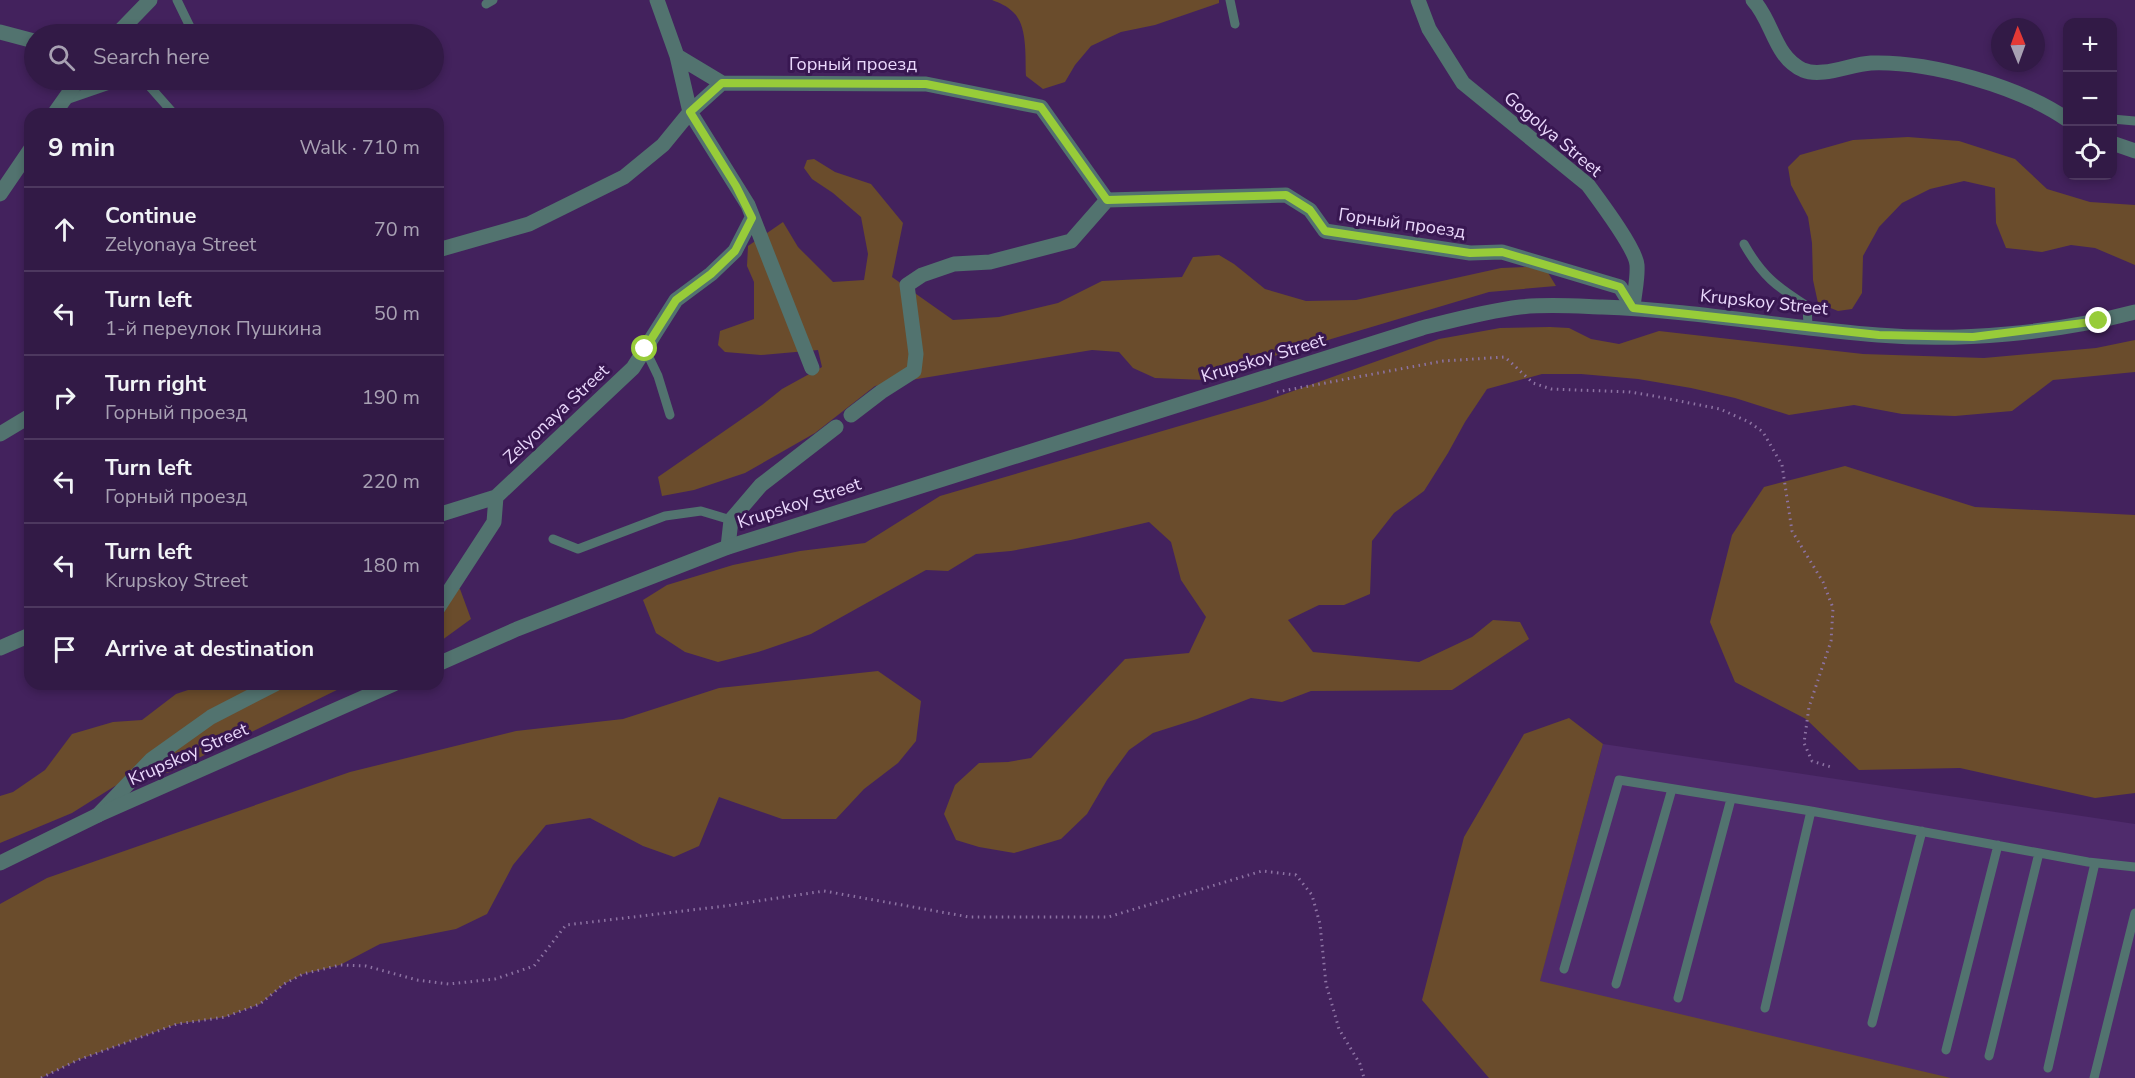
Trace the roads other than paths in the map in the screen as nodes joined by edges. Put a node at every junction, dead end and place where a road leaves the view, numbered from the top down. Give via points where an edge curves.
1 (150, 0) edge
2 (177, 0) edge
3 (657, 0) edge
4 (1230, 0) edge
5 (1418, 0) edge
6 (1753, 0) edge
7 (127, 24) edge
8 (189, 24) edge
9 (1235, 24) dead end
10 (0, 32) edge
11 (24, 38) edge
12 (677, 56) junction
13 (722, 83) junction
14 (70, 90) edge
15 (94, 90) edge
16 (153, 90) edge
17 (63, 100) junction
18 (58, 108) edge
19 (169, 108) edge
20 (690, 112) junction
21 (2063, 115) edge
22 (2117, 119) edge
23 (2135, 121) edge
24 (2117, 145) edge
25 (2135, 151) edge
26 (24, 159) edge
27 (0, 194) edge
28 (1107, 200) junction
29 (752, 218) junction
30 (1744, 244) dead end
31 (444, 248) edge
32 (1633, 308) junction
33 (2135, 312) edge
34 (1808, 326) junction
35 (645, 349) junction
36 (812, 368) dead end
37 (670, 415) dead end
38 (851, 416) dead end
39 (24, 420) edge
40 (836, 427) dead end
41 (0, 434) edge
42 (495, 497) junction
43 (444, 513) edge
44 (731, 520) junction
45 (553, 539) dead end
46 (728, 547) junction
47 (444, 599) edge
48 (24, 638) edge
49 (0, 648) edge
50 (444, 661) edge
51 (263, 690) edge
52 (380, 690) edge
53 (1672, 789) junction
54 (1731, 799) junction
55 (1811, 811) junction
56 (98, 815) junction
57 (1922, 831) junction
58 (1998, 845) junction
59 (2039, 853) junction
60 (0, 863) edge
61 (2095, 863) junction
62 (2135, 867) edge
63 (2135, 913) edge
64 (1564, 969) dead end
65 (1616, 984) dead end
66 (1678, 998) dead end
67 (1765, 1008) dead end
68 (1872, 1023) dead end
69 (1946, 1050) dead end
70 (1989, 1056) dead end
71 (2048, 1068) dead end
72 (2094, 1078) edge

1 - 7 street
2 - 8 lane
3 - 12 street
4 - 9 lane
5 - 32 street, Gogolya Street via 1428,29 1462,83 1588,185 1598,199 1637,263
6 - 21 street via 1786,59 1804,71 1901,63 1996,86
10 - 11 street
12 - 13 street
12 - 20 street
13 - 20 street
13 - 28 street, Горный проезд via 926,84 1041,107
14 - 17 street
15 - 17 lane
16 - 19 lane
17 - 18 street
20 - 29 street
20 - 31 street via 663,144 624,177 530,224
22 - 23 lane
24 - 25 street
26 - 27 street
28 - 32 street, Горный проезд via 1286,195 1310,210 1325,231 1470,253 1502,252 1620,287
28 - 38 street via 1071,241 990,262 954,264 922,275 907,285 916,354 914,371
29 - 35 street, Zelyonaya Street via 735,251 676,300
29 - 36 street
30 - 34 lane via 1753,261 1776,286 1807,306
32 - 34 street, Krupskoy Street
32 - 46 street, Krupskoy Street via 1521,307 1422,328
33 - 34 street, Krupskoy Street via 2099,321 1973,337 1879,335
35 - 37 lane
35 - 42 street, Zelyonaya Street via 633,368
39 - 41 street
40 - 44 street via 761,485
42 - 43 street, Zelyonaya Street
42 - 47 street via 494,522
44 - 45 lane via 701,511 665,516 578,549
44 - 46 street
46 - 50 street, Krupskoy Street
48 - 49 street
51 - 56 street via 211,717 152,759
52 - 56 street, Krupskoy Street
53 - 54 lane
53 - 64 lane via 1619,780
53 - 65 lane
54 - 55 lane
54 - 66 lane
55 - 57 lane
55 - 67 lane
56 - 60 street, Krupskoy Street
57 - 58 lane
57 - 68 lane
58 - 59 lane
58 - 69 lane
59 - 61 lane
59 - 70 lane
61 - 62 lane
61 - 71 lane
63 - 72 lane

